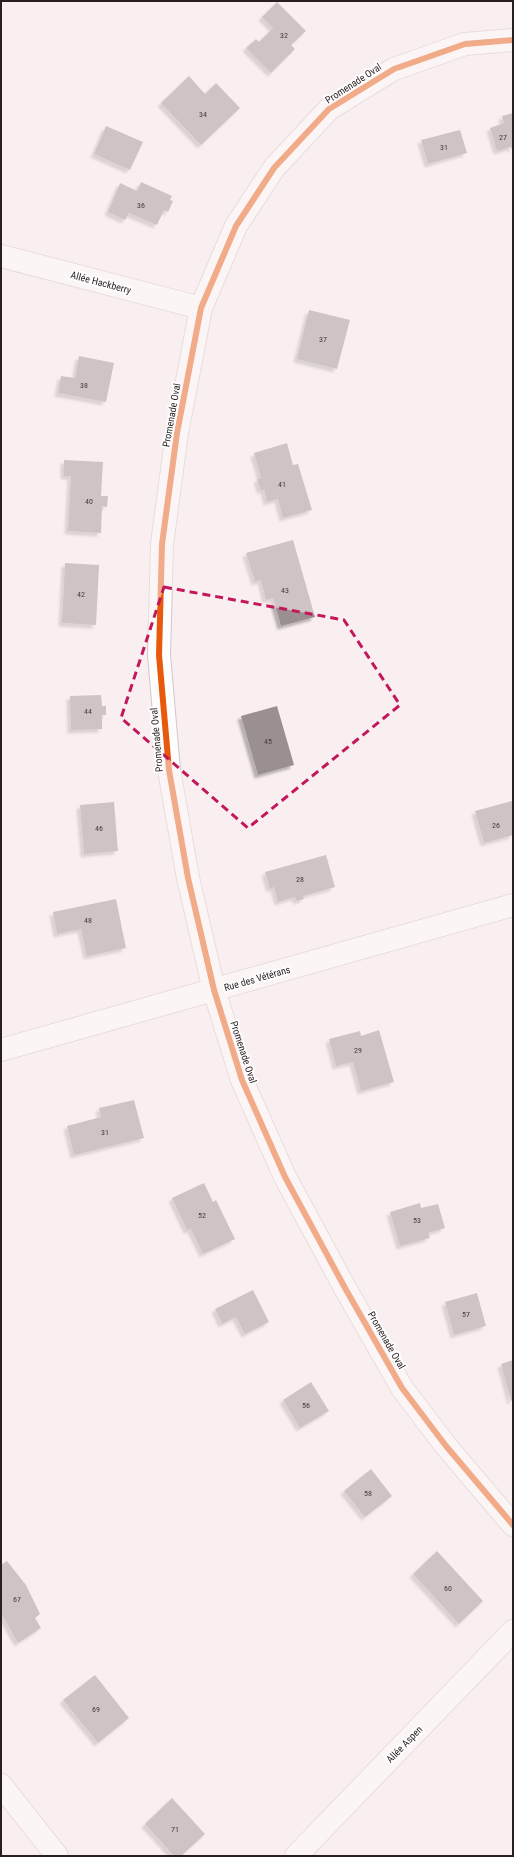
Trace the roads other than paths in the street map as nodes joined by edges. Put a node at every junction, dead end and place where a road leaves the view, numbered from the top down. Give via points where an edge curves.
1 (513, 40) edge
2 (1, 256) edge
3 (201, 308) junction
4 (513, 905) edge
5 (214, 990) junction
6 (1, 1050) edge
7 (513, 1526) edge
8 (513, 1631) edge
9 (1, 1786) edge
10 (57, 1856) edge
11 (296, 1856) edge

1 - 3 street, Promenade Oval via 466,44 394,69 329,109 274,168 236,226
2 - 3 street, Allée Hackberry
3 - 5 street, Promenade Oval via 177,433 162,544 159,655 169,770 188,878
4 - 5 street, Rue des Vétérans
5 - 6 street, Rue des Vétérans
5 - 7 street, Promenade Oval via 242,1080 285,1177 345,1288 402,1388 446,1446
8 - 11 street, Allée Aspen
9 - 10 street

